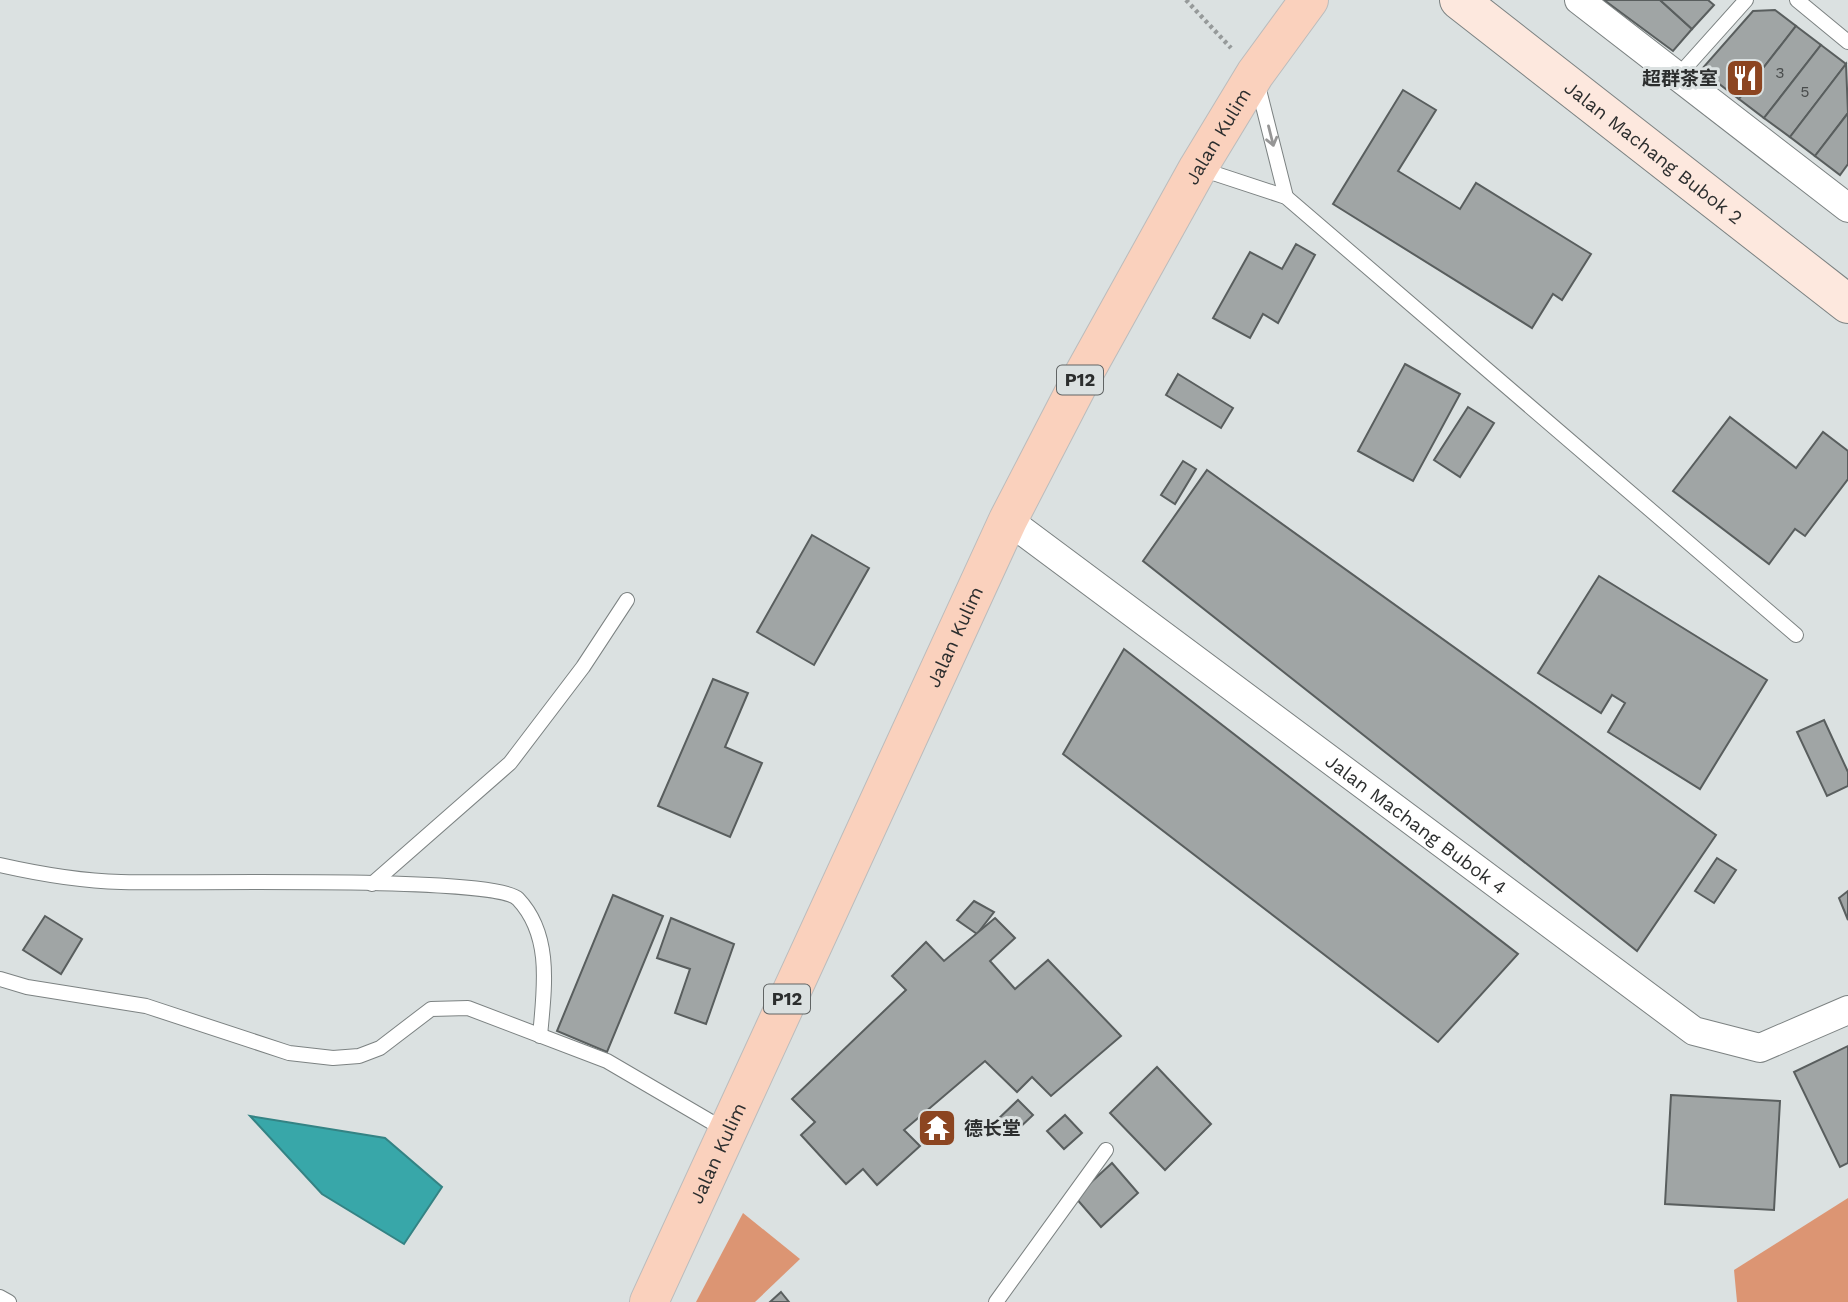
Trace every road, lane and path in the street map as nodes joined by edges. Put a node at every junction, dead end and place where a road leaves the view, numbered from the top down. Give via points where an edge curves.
1 (1186, 0) edge
2 (1309, 0) edge
3 (1579, 0) edge
4 (1746, 0) edge
5 (1797, 0) edge
6 (1476, 4) edge
7 (1848, 42) edge
8 (1255, 74) junction
9 (1677, 77) junction
10 (1198, 168) junction
11 (1286, 197) junction
12 (1848, 208) edge
13 (1848, 304) edge
14 (1008, 520) junction
15 (627, 600) dead end
16 (1796, 635) dead end
17 (0, 865) edge
18 (372, 884) junction
19 (0, 979) edge
20 (1848, 1010) edge
21 (540, 1036) junction
22 (727, 1131) junction
23 (1106, 1150) dead end
24 (0, 1297) edge
25 (9, 1302) edge
26 (649, 1302) edge
27 (996, 1302) edge

1 - 8 path
2 - 8 main road, Jalan Kulim / P12
3 - 9 street
4 - 9 lane
5 - 7 lane
6 - 13 street, Jalan Machang Bubok 2
8 - 10 main road, Jalan Kulim / P12
8 -> 11 lane
9 - 12 street
10 - 11 lane
10 - 14 main road, Jalan Kulim / P12
11 - 16 lane
14 - 20 street, Jalan Machang Bubok 4 via 1694,1031 1760,1048
14 - 22 main road, Jalan Kulim / P12
15 - 18 lane via 510,763
17 - 18 lane via 47,876 119,882
18 - 21 lane via 487,887 516,897 531,918 546,965
19 - 21 lane via 146,1006 289,1053 333,1058 380,1048 430,1009 468,1008
21 - 22 lane via 607,1061
22 - 26 main road, Jalan Kulim / P12
23 - 27 lane
24 - 25 lane

